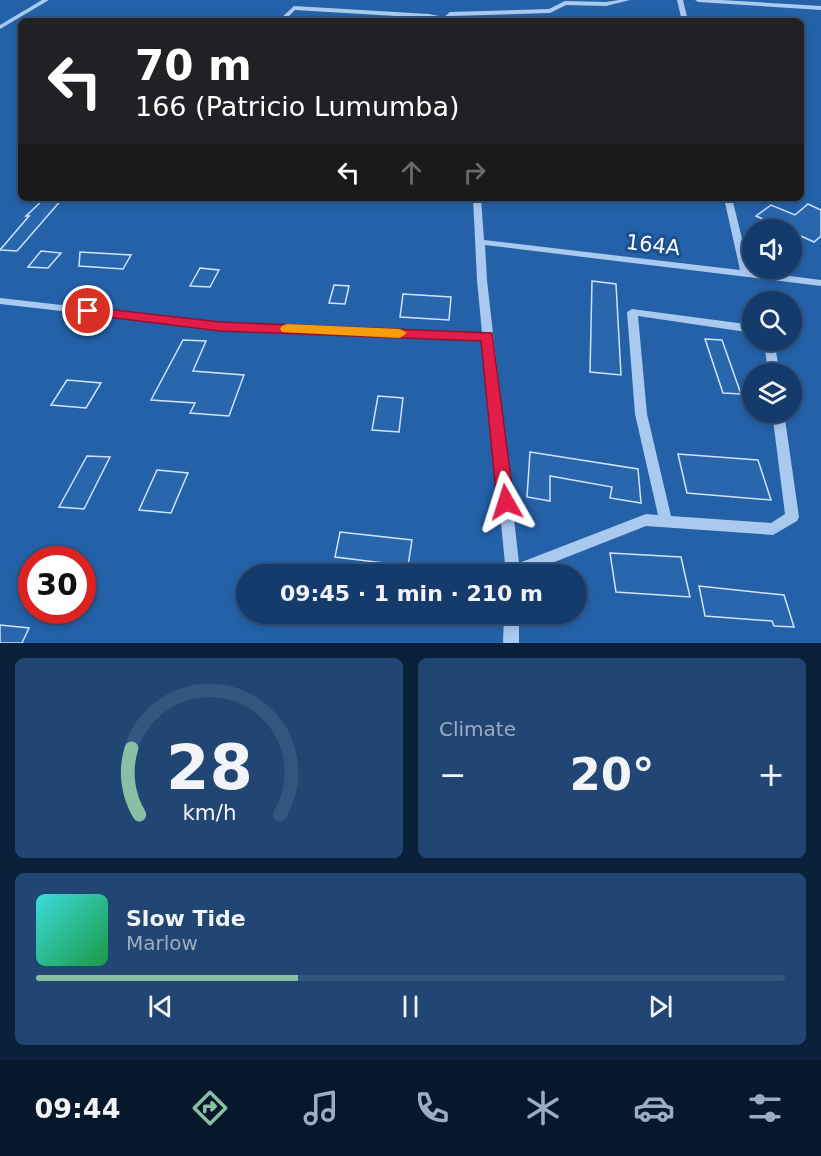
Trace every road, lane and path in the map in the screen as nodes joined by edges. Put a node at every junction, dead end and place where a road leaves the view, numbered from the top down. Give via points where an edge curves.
1 (46, 0) edge
2 (557, 0) edge
3 (627, 0) edge
4 (680, 0) edge
5 (698, 0) edge
6 (565, 3) junction
7 (821, 8) edge
8 (284, 18) edge
9 (418, 18) edge
10 (445, 18) edge
11 (684, 18) edge
12 (0, 27) edge
13 (477, 201) edge
14 (729, 201) edge
15 (481, 242) junction
16 (742, 258) edge
17 (742, 275) edge
18 (784, 279) edge
19 (821, 283) edge
20 (0, 301) edge
21 (742, 327) edge
22 (487, 337) junction
23 (779, 423) edge
24 (666, 522) junction
25 (512, 564) edge
26 (536, 564) edge
27 (512, 624) edge
28 (512, 643) edge

1 - 12 street
2 - 6 street
3 - 6 street
4 - 11 street
5 - 7 street
6 - 10 street via 550,11 450,14
8 - 9 street via 294,8
13 - 15 street
14 - 16 street
15 - 17 street, 164A
15 - 22 street
18 - 19 street, 164A
20 - 22 street via 220,326
21 - 24 street via 632,312 641,414
22 - 25 street
23 - 24 street via 792,517 773,529
24 - 26 street via 646,520
27 - 28 street

